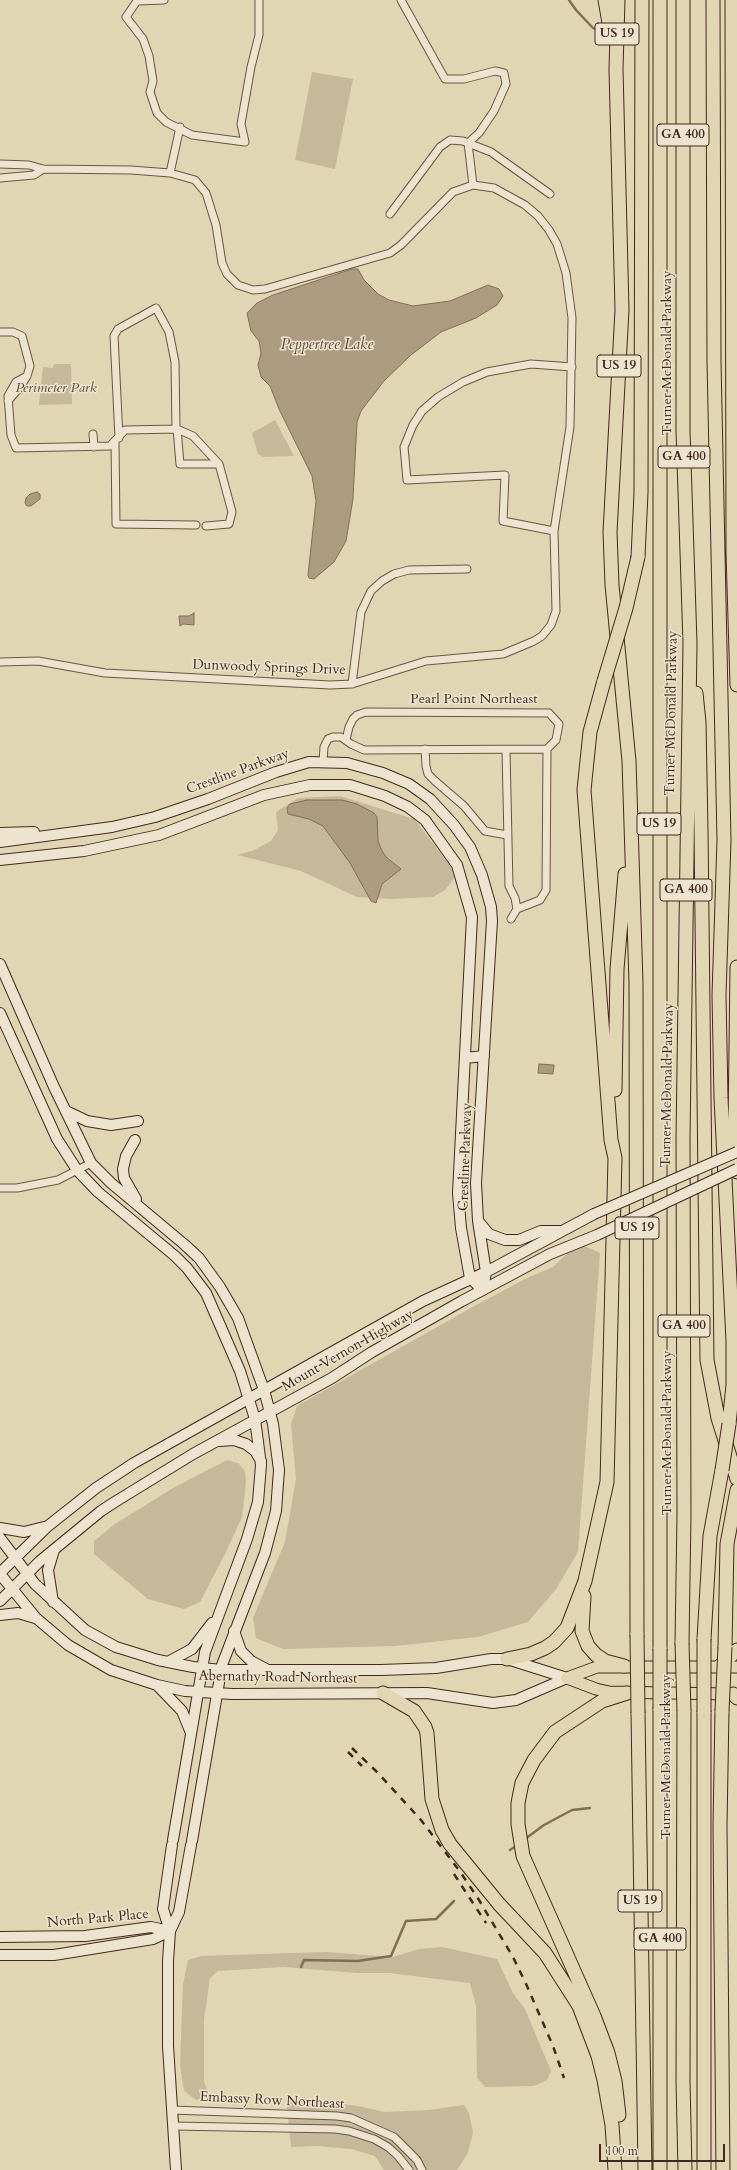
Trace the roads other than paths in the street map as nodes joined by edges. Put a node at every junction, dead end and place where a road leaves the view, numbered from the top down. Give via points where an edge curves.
1 (164, 0) edge
2 (259, 0) edge
3 (401, 0) edge
4 (605, 0) edge
5 (618, 0) edge
6 (642, 0) edge
7 (660, 0) edge
8 (683, 0) edge
9 (713, 0) edge
10 (732, 0) edge
11 (616, 69) junction
12 (180, 127) junction
13 (468, 143) junction
14 (0, 164) edge
15 (44, 169) junction
16 (170, 172) junction
17 (0, 178) edge
18 (472, 186) junction
19 (550, 194) dead end
20 (390, 214) dead end
21 (0, 332) edge
22 (572, 367) junction
23 (176, 429) junction
24 (93, 434) dead end
25 (115, 442) junction
26 (94, 447) junction
27 (219, 464) junction
28 (196, 525) dead end
29 (206, 526) dead end
30 (554, 531) junction
31 (467, 569) dead end
32 (690, 642) junction
33 (0, 662) edge
34 (352, 684) junction
35 (737, 685) edge
36 (346, 740) junction
37 (425, 750) junction
38 (506, 750) junction
39 (547, 750) junction
40 (323, 762) junction
41 (258, 778) junction
42 (264, 795) junction
43 (631, 820) junction
44 (112, 827) junction
45 (78, 832) junction
46 (0, 833) edge
47 (507, 835) junction
48 (724, 840) junction
49 (0, 842) edge
50 (116, 845) junction
51 (19, 858) junction
52 (0, 860) edge
53 (0, 868) edge
54 (517, 909) junction
55 (511, 919) dead end
56 (0, 964) edge
57 (737, 967) edge
58 (703, 998) junction
59 (0, 1013) edge
60 (484, 1056) junction
61 (465, 1058) junction
62 (66, 1111) junction
63 (138, 1121) dead end
64 (135, 1140) dead end
65 (737, 1152) edge
66 (615, 1158) junction
67 (91, 1162) junction
68 (737, 1169) edge
69 (77, 1170) junction
70 (737, 1172) edge
71 (0, 1188) edge
72 (144, 1210) junction
73 (478, 1221) junction
74 (560, 1231) junction
75 (486, 1272) junction
76 (470, 1278) junction
77 (483, 1290) junction
78 (264, 1390) junction
79 (249, 1399) junction
80 (270, 1411) junction
81 (256, 1419) junction
82 (216, 1442) junction
83 (261, 1462) junction
84 (737, 1479) edge
85 (737, 1490) edge
86 (48, 1526) junction
87 (0, 1528) edge
88 (0, 1538) edge
89 (55, 1549) junction
90 (14, 1559) junction
91 (0, 1574) edge
92 (26, 1574) junction
93 (585, 1581) junction
94 (11, 1589) junction
95 (0, 1601) edge
96 (53, 1602) junction
97 (0, 1614) edge
98 (217, 1616) junction
99 (36, 1618) junction
100 (234, 1631) junction
101 (660, 1649) joint
102 (731, 1649) edge
103 (507, 1659) junction
104 (168, 1662) junction
105 (624, 1666) junction
106 (720, 1666) junction
107 (737, 1667) edge
108 (202, 1668) junction
109 (268, 1669) junction
110 (221, 1670) junction
111 (567, 1678) junction
112 (157, 1685) junction
113 (198, 1692) junction
114 (383, 1693) junction
115 (627, 1693) junction
116 (217, 1694) junction
117 (736, 1695) edge
118 (191, 1734) junction
119 (170, 1931) junction
120 (0, 1937) edge
121 (0, 1955) edge
122 (172, 2110) junction
123 (173, 2126) junction
124 (176, 2170) edge
125 (409, 2170) edge
126 (422, 2170) edge
127 (615, 2170) edge
128 (618, 2170) edge
129 (645, 2170) edge
130 (660, 2170) edge
131 (685, 2170) edge
132 (704, 2170) edge
133 (723, 2170) edge

1 - 12 street via 136,1 126,17 143,39 149,56 152,66 153,81 150,92 153,106 166,122 174,127
2 - 12 street via 259,35 242,124 245,142 192,135
3 - 13 street via 445,79 464,79 495,71 504,73 506,84 494,111 479,133
4 - 11 highway
5 - 11 highway, US 19
6 - 66 highway, bridge via 642,493 638,557 626,608 594,716 587,749 584,790 611,1140
7 - 101 highway, Turner McDonald Parkway / US 19
8 - 32 highway, Turner McDonald Parkway / GA 400 via 683,431
9 - 48 highway via 715,377
10 - 35 highway via 733,553
11 - 43 highway, US 19 via 622,280 611,547 612,593 627,726
12 - 16 street
13 - 18 street
13 - 19 street via 491,152
13 - 20 street via 450,140 440,147
14 - 15 street via 29,165
15 - 16 street
15 - 17 street via 34,175
16 - 18 street via 195,180 202,186 216,225 222,263 227,274 238,285 253,290 265,289 390,253 402,245 446,198 462,188
18 - 22 street, Dunwoody Springs Drive via 494,188 525,205 538,216 557,244 571,301
21 - 26 street via 13,332 22,336 30,366 27,376 12,387 8,396 11,435 16,448
22 - 30 street, Dunwoody Springs Drive via 570,427
22 - 30 street via 531,364 487,372 462,382 422,411 404,447 407,480 504,475 503,521
23 - 25 street via 125,430
23 - 25 street via 175,362 169,332 156,308 118,329 114,336
23 - 27 street via 193,436
23 - 27 street via 180,464
24 - 26 street
25 - 26 street
25 - 28 street via 116,524
27 - 29 street via 232,512 230,524
30 - 34 street, Dunwoody Springs Drive via 556,611 551,625 542,636 503,654 426,661
31 - 34 street via 409,570 394,574 371,591 361,612
32 - 58 highway via 699,722
32 - 131 highway, Turner McDonald Parkway / GA 400, bridge via 683,1138
33 - 34 street, Dunwoody Springs Drive via 38,661 105,673
36 - 37 street via 364,750
36 - 39 street, Pearl Point Northeast via 353,719 366,712 549,713 559,724 556,740
36 - 40 street via 341,737 328,739 324,746
37 - 38 street
37 - 47 street via 428,774 464,806 485,831
38 - 39 street
38 - 47 street
39 - 54 street via 546,890 540,900
40 - 41 main road, Crestline Parkway via 295,766
40 - 60 main road, Crestline Parkway via 347,763 383,773 409,784 430,799 470,847 482,876 491,907 492,921
41 - 42 main road
41 - 44 main road, Crestline Parkway via 158,816
42 - 50 main road, Crestline Parkway via 159,835
42 - 61 main road, Crestline Parkway via 310,785 350,785 385,796 408,807 425,820 443,843 457,865 472,917
43 - 66 highway via 617,969
43 - 129 highway, US 19, bridge via 637,1069 637,1635
44 - 45 main road, Crestline Parkway
44 - 50 main road
45 - 46 main road
45 - 49 main road, Crestline Parkway
47 - 54 street via 509,886 516,898
48 - 58 highway
48 - 132 highway, bridge via 719,996 733,1385 710,1536 704,1639
50 - 51 main road, Crestline Parkway
51 - 52 main road, Crestline Parkway
51 - 53 main road
54 - 55 street
56 - 62 main road
57 - 70 highway
58 - 84 highway via 707,1360 718,1418
59 - 69 main road via 57,1139
60 - 61 main road
60 - 73 main road, Crestline Parkway via 476,1183
61 - 76 main road, Crestline Parkway via 458,1193
62 - 63 main road via 87,1121 111,1125
62 - 67 main road
64 - 72 main road via 126,1156 123,1169 130,1191
65 - 74 main road, Mount Vernon Highway, bridge
66 - 93 highway via 607,1482
67 - 69 street
67 - 72 main road via 111,1183
68 - 77 main road, Mount Vernon Highway, bridge via 550,1254
69 - 71 street via 58,1180 17,1188
69 - 79 main road via 98,1192 175,1256 198,1280 219,1322
72 - 78 main road via 185,1244 211,1272 238,1318
73 - 74 main road via 489,1234 505,1240 519,1240 541,1231
73 - 75 main road, Crestline Parkway
74 - 75 main road, Mount Vernon Highway
75 - 76 main road, Mount Vernon Highway
75 - 77 main road, Crestline Parkway
76 - 77 main road
76 - 78 main road, Mount Vernon Highway via 423,1301
77 - 80 main road, Mount Vernon Highway
78 - 79 main road, Mount Vernon Highway
78 - 80 main road
79 - 81 main road
79 - 86 main road, Mount Vernon Highway via 134,1463 96,1488
80 - 81 main road, Mount Vernon Highway
80 - 100 main road via 279,1470 276,1511 265,1553
81 - 82 main road, Mount Vernon Highway
81 - 83 main road
82 - 83 main road via 234,1440 246,1444 255,1451
82 - 89 main road, Mount Vernon Highway via 112,1503
83 - 98 main road via 258,1502 253,1520
85 - 102 highway via 729,1531 725,1579
86 - 87 main road via 24,1532
86 - 90 main road, Mount Vernon Highway
88 - 90 main road, Abernathy Road Northeast
89 - 92 main road, Mount Vernon Highway
89 - 96 main road via 48,1570
90 - 91 main road, Mount Vernon Highway
90 - 92 main road, Abernathy Road Northeast
91 - 94 main road, Abernathy Road Northeast
92 - 94 main road, Mount Vernon Highway
92 - 96 main road, Abernathy Road Northeast
93 - 103 highway via 567,1628 554,1642 531,1654
93 - 105 highway via 581,1622 584,1639 596,1655 605,1661
94 - 95 main road, Mount Vernon Highway
94 - 99 main road, Abernathy Road Northeast
96 - 104 main road, Abernathy Road Northeast via 85,1630 106,1643 136,1655
97 - 99 main road via 18,1613
98 - 104 main road via 192,1649
98 - 108 main road
99 - 112 main road, Abernathy Road Northeast via 68,1645 100,1664
100 - 109 main road via 238,1644 246,1656 256,1665
100 - 110 main road
101 - 130 highway, Turner McDonald Parkway / GA 400, bridge
102 - 106 highway
102 - 133 highway, bridge via 722,1711 720,1834
103 - 109 main road, Abernathy Road Northeast via 491,1659 436,1668
103 - 111 main road, Abernathy Road Northeast
104 - 108 main road, Abernathy Road Northeast
105 - 106 main road, Abernathy Road Northeast
105 - 111 main road, Abernathy Road Northeast via 597,1666
106 - 107 main road, Abernathy Road Northeast
108 - 110 main road, Abernathy Road Northeast
108 - 113 main road
109 - 110 main road, Abernathy Road Northeast
110 - 116 main road
111 - 114 main road, Abernathy Road Northeast via 506,1703 479,1702 427,1693
111 - 115 main road, Abernathy Road Northeast via 596,1689
112 - 113 main road, Abernathy Road Northeast
112 - 118 main road via 182,1711
113 - 116 main road, Abernathy Road Northeast
113 - 118 main road
114 - 116 main road, Abernathy Road Northeast
114 - 127 highway via 414,1711 425,1727 432,1800 442,1830 450,1844 499,1904 545,1953 579,2006 604,2080 612,2125
115 - 117 main road, Abernathy Road Northeast
115 - 128 highway via 602,1701 555,1732 534,1760 522,1783 518,1803 523,1856 608,2053 618,2110
116 - 119 main road via 179,1912
118 - 119 main road via 163,1909
119 - 120 main road, North Park Place via 151,1927 85,1936
119 - 121 main road, North Park Place via 153,1939 54,1955
119 - 122 main road via 166,2006
122 - 123 main road
122 - 126 street, Embassy Row Northeast via 352,2118 394,2137 417,2160
123 - 124 main road
123 - 125 street, Embassy Row Northeast via 349,2131 388,2146

